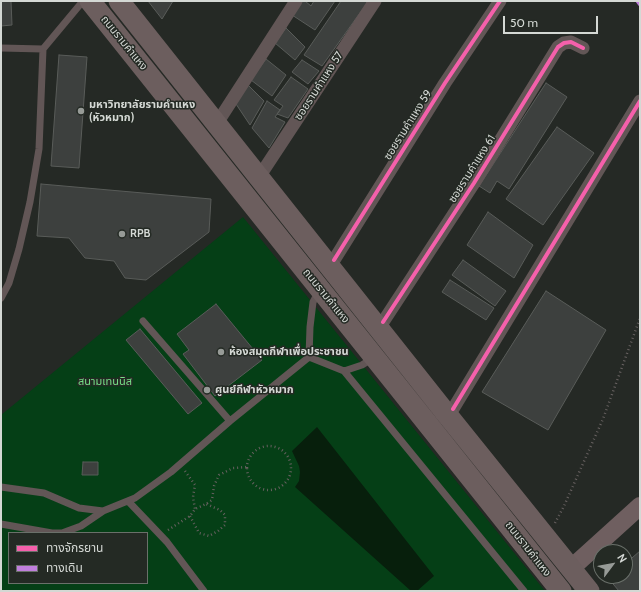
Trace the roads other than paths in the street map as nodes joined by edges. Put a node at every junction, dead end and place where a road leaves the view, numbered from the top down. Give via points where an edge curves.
1 (83, 1) edge
2 (90, 1) edge
3 (101, 1) edge
4 (118, 1) edge
5 (129, 1) edge
6 (296, 1) edge
7 (375, 1) edge
8 (500, 1) edge
9 (1, 48) edge
10 (583, 48) dead end
11 (43, 49) junction
12 (640, 101) edge
13 (220, 117) junction
14 (263, 171) junction
15 (334, 260) junction
16 (320, 289) junction
17 (1, 298) edge
18 (143, 321) dead end
19 (383, 322) junction
20 (309, 357) junction
21 (375, 357) junction
22 (344, 371) junction
23 (453, 409) junction
24 (230, 422) junction
25 (1, 487) edge
26 (128, 501) junction
27 (640, 506) edge
28 (103, 511) junction
29 (1, 524) edge
30 (46, 532) edge
31 (65, 532) edge
32 (577, 564) junction
33 (563, 588) edge
34 (204, 591) edge
35 (524, 591) edge
36 (589, 591) edge
37 (599, 591) edge

1 - 11 lane
2 - 16 main road, ถนนรามคำแหง
3 - 33 main road, ถนนรามคำแหง
4 - 36 main road, ถนนรามคำแหง
5 - 13 main road
6 - 13 street
7 - 14 street, ซอยรามคำแหง 57
8 - 15 street, ซอยรามคำแหง 59 via 445,83
9 - 11 lane
10 - 19 street, ซอยรามคำแหง 61 via 571,42 558,47 474,183
11 - 17 lane via 39,149 19,249 9,283
12 - 23 street
13 - 14 main road
14 - 15 main road
15 - 19 main road
16 - 20 lane via 313,302
16 - 21 main road, ถนนรามคำแหง
18 - 24 lane
19 - 23 main road
20 - 22 lane
20 - 24 lane
21 - 22 lane via 362,366
21 - 33 main road, ถนนรามคำแหง
22 - 35 lane
23 - 32 main road
24 - 26 lane via 179,465
25 - 28 lane via 44,493 79,508
26 - 28 lane
26 - 34 lane via 160,535
27 - 32 street
28 - 31 lane via 77,528
29 - 30 lane
32 - 33 main road
32 - 37 main road

